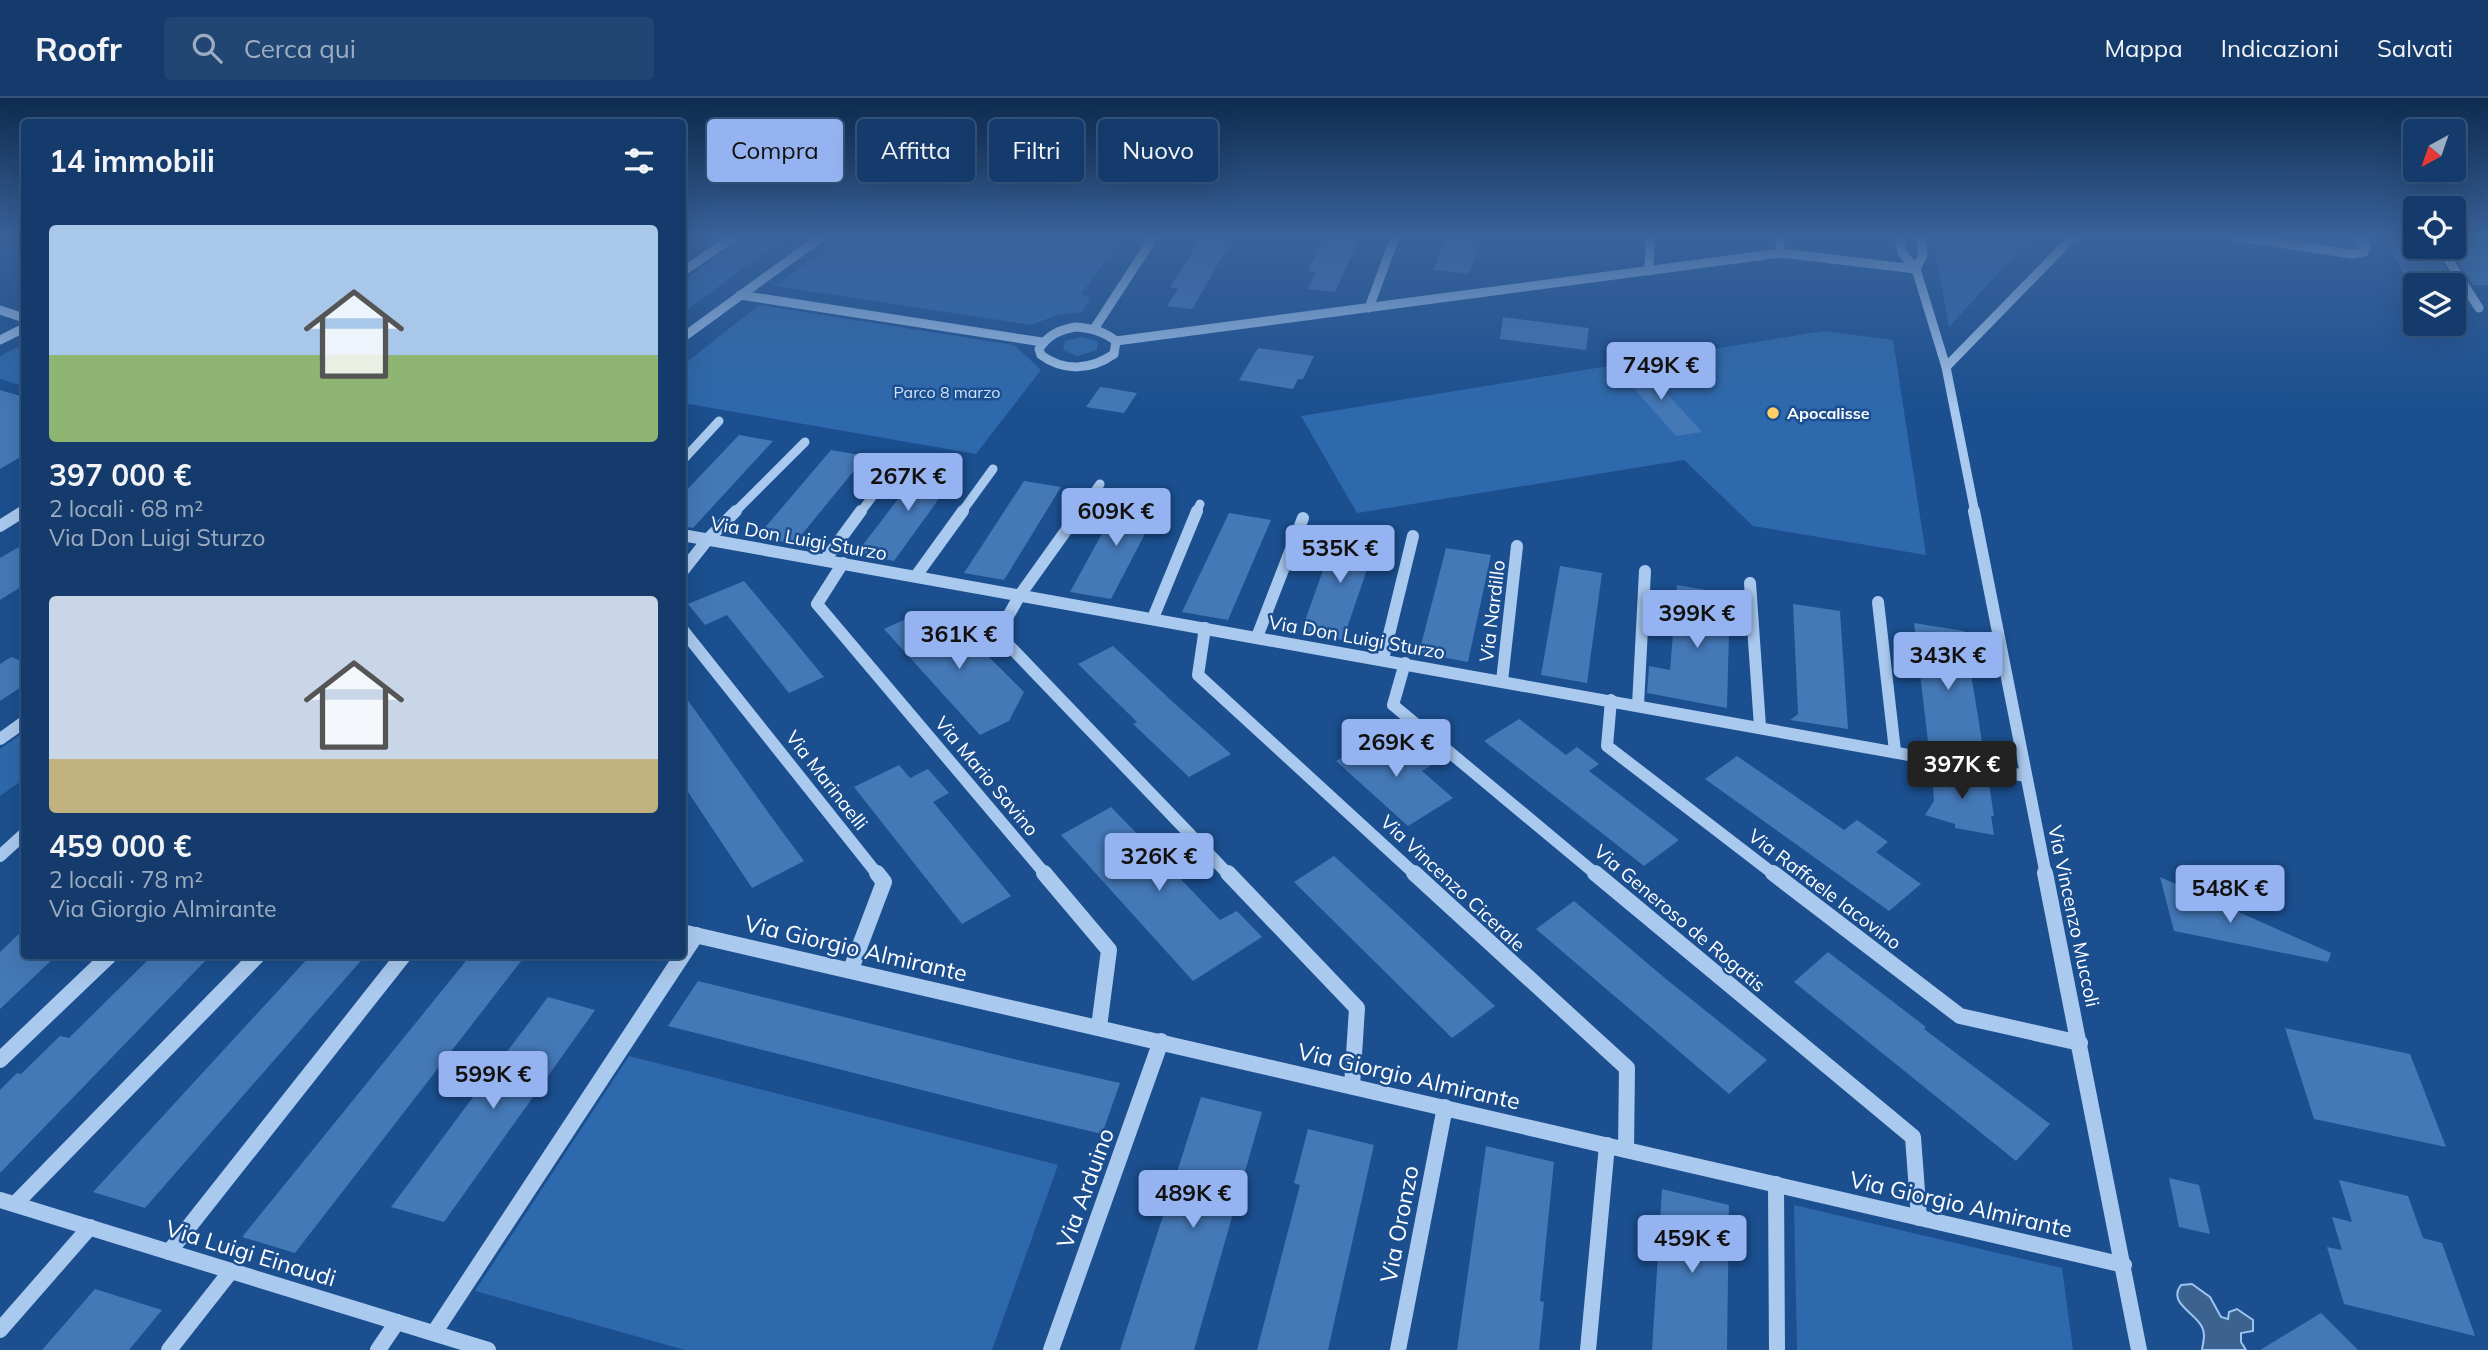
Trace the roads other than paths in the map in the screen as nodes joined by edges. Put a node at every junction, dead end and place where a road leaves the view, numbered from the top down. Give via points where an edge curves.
1 (740, 295) edge
2 (743, 295) edge
3 (1116, 295) edge
4 (1374, 295) edge
5 (1464, 295) edge
6 (1924, 295) edge
7 (2016, 295) edge
8 (2471, 295) edge
9 (1369, 308) junction
10 (2479, 308) dead end
11 (0, 310) edge
12 (21, 317) edge
13 (1094, 329) junction
14 (21, 330) edge
15 (686, 335) edge
16 (0, 340) edge
17 (1116, 341) junction
18 (1042, 342) junction
19 (1946, 367) junction
20 (719, 421) dead end
21 (805, 442) dead end
22 (686, 457) edge
23 (899, 461) dead end
24 (993, 469) dead end
25 (1100, 484) dead end
26 (1200, 504) dead end
27 (21, 514) edge
28 (1303, 518) dead end
29 (0, 526) edge
30 (686, 536) edge
31 (1413, 536) dead end
32 (708, 539) junction
33 (1517, 546) dead end
34 (825, 560) junction
35 (843, 563) junction
36 (686, 567) edge
37 (1645, 571) dead end
38 (916, 576) junction
39 (1750, 583) dead end
40 (1020, 595) junction
41 (1878, 602) dead end
42 (1153, 618) junction
43 (1205, 628) junction
44 (686, 634) edge
45 (1257, 637) junction
46 (1383, 659) junction
47 (1405, 663) junction
48 (1502, 681) junction
49 (1611, 700) junction
50 (1638, 705) junction
51 (21, 724) edge
52 (1760, 727) junction
53 (0, 739) edge
54 (1895, 751) junction
55 (2026, 776) junction
56 (21, 837) edge
57 (0, 856) edge
58 (689, 934) edge
59 (106, 959) edge
60 (254, 959) edge
61 (401, 959) edge
62 (673, 959) edge
63 (851, 969) junction
64 (1099, 1027) junction
65 (1161, 1041) junction
66 (2080, 1043) junction
67 (0, 1060) edge
68 (1352, 1086) junction
69 (1445, 1107) junction
70 (1607, 1145) junction
71 (1626, 1150) junction
72 (1776, 1184) junction
73 (8, 1202) edge
74 (1919, 1218) junction
75 (90, 1227) junction
76 (169, 1252) junction
77 (2124, 1265) junction
78 (232, 1271) junction
79 (397, 1322) junction
80 (0, 1330) edge
81 (434, 1333) junction
82 (169, 1350) edge
83 (378, 1350) edge
84 (488, 1350) edge
85 (1051, 1350) edge
86 (1398, 1350) edge
87 (1588, 1350) edge
88 (1777, 1350) edge
89 (2139, 1350) edge

1 - 15 street
2 - 18 street
3 - 13 street
4 - 9 street
5 - 9 street
6 - 19 street, Via Vincenzo Muccoli
7 - 19 street
8 - 10 street
9 - 17 street
11 - 12 street
13 - 17 street
13 - 18 street via 1067,329
14 - 16 street
17 - 18 street via 1114,354 1107,360 1083,367 1047,361 1039,349
19 - 55 street, Via Vincenzo Muccoli
20 - 22 street
21 - 32 street
23 - 34 street
24 - 38 street
25 - 40 street
26 - 42 street
27 - 29 street
28 - 45 street
30 - 32 street, Via Don Luigi Sturzo
31 - 46 street
32 - 34 street, Via Don Luigi Sturzo
32 - 36 street
33 - 48 street, Via Nardillo
34 - 35 street, Via Don Luigi Sturzo
35 - 38 street, Via Don Luigi Sturzo
35 - 64 street, Via Mario Savino via 817,604 1109,950
37 - 50 street
38 - 40 street, Via Don Luigi Sturzo
39 - 52 street
40 - 42 street, Via Don Luigi Sturzo
40 - 68 street via 998,634 1357,1008
41 - 54 street
42 - 43 street, Via Don Luigi Sturzo
43 - 45 street, Via Don Luigi Sturzo
43 - 71 street, Via Vincenzo Cicerale via 1198,675 1626,1068
44 - 63 street, Via Marinaelli via 884,882
45 - 46 street, Via Don Luigi Sturzo
46 - 47 street, Via Don Luigi Sturzo
47 - 48 street, Via Don Luigi Sturzo
47 - 74 street, Via Generoso de Rogatis via 1393,705 1913,1137
48 - 49 street, Via Don Luigi Sturzo
49 - 50 street, Via Don Luigi Sturzo
49 - 66 street, Via Raffaele Iacovino via 1607,746 1960,1016
50 - 52 street, Via Don Luigi Sturzo
51 - 53 street
52 - 54 street, Via Don Luigi Sturzo
54 - 55 street, Via Don Luigi Sturzo
55 - 66 street, Via Vincenzo Muccoli
56 - 57 street
58 - 63 street, Via Giorgio Almirante
59 - 67 street
60 - 73 street
61 - 76 street
62 - 81 street
63 - 64 street, Via Giorgio Almirante
64 - 65 street, Via Giorgio Almirante
65 - 68 street, Via Giorgio Almirante
65 - 85 street, Via Arduino
66 - 77 street, Via Vincenzo Muccoli
68 - 69 street, Via Giorgio Almirante
69 - 70 street, Via Giorgio Almirante
69 - 86 street, Via Oronzo
70 - 71 street, Via Giorgio Almirante
70 - 87 street
71 - 72 street, Via Giorgio Almirante
72 - 74 street, Via Giorgio Almirante
72 - 88 street
73 - 75 street, Via Luigi Einaudi
74 - 77 street, Via Giorgio Almirante
75 - 76 street, Via Luigi Einaudi
75 - 80 street
76 - 78 street, Via Luigi Einaudi
77 - 89 street, Via Vincenzo Muccoli
78 - 79 street, Via Luigi Einaudi
78 - 82 street
79 - 81 street, Via Luigi Einaudi
79 - 83 street
81 - 84 street, Via Luigi Einaudi

